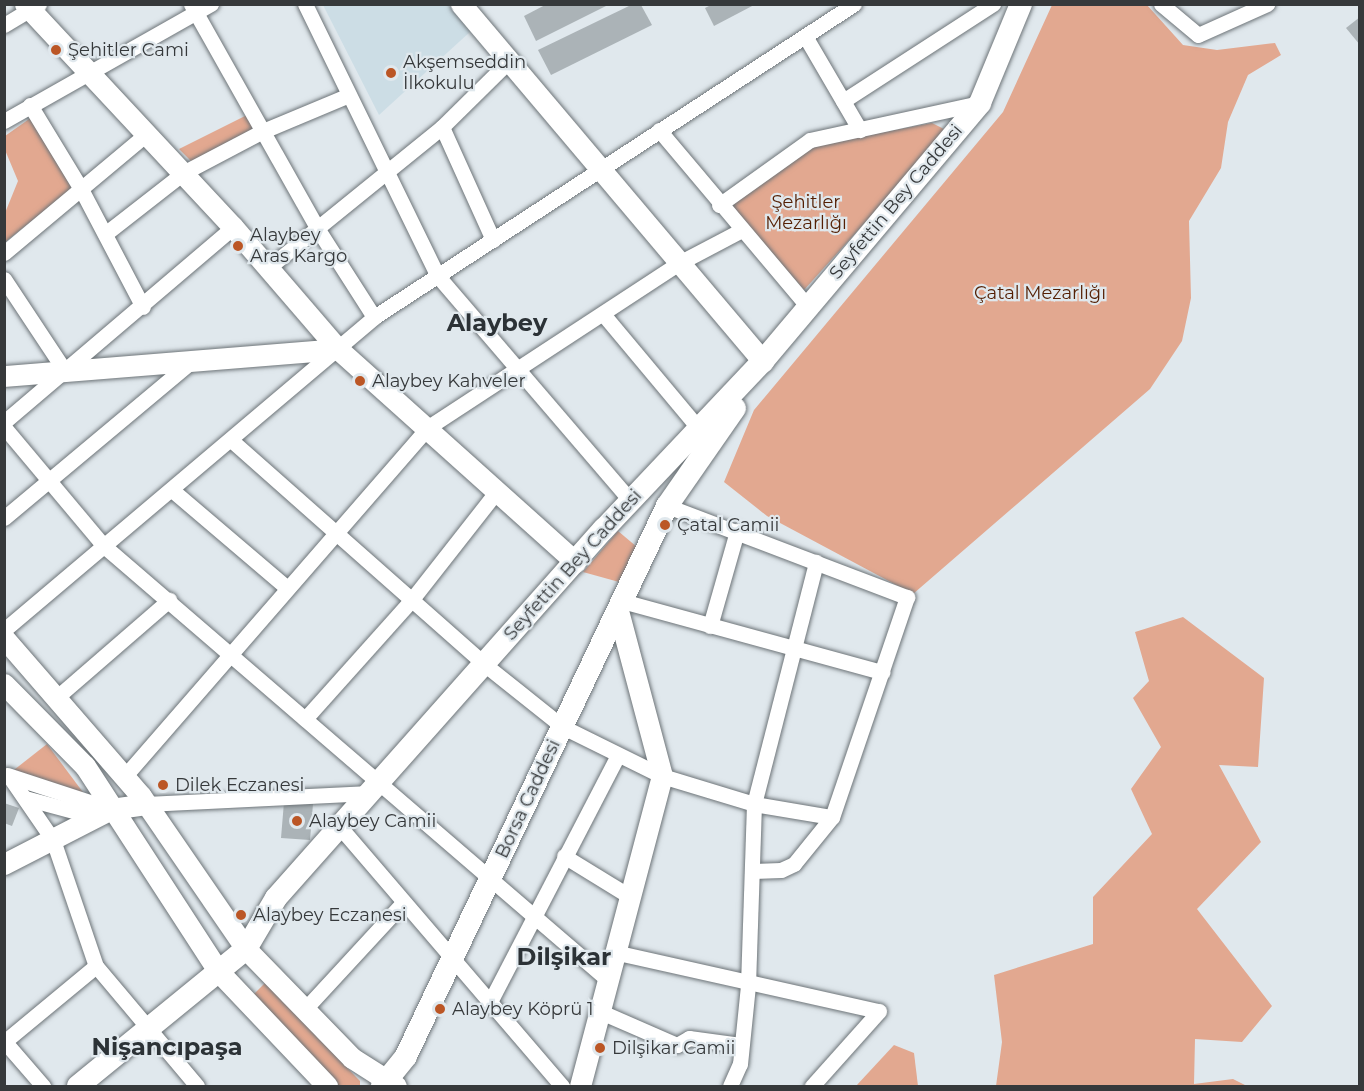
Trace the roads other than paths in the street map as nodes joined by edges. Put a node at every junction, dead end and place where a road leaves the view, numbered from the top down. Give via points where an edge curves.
1 (211, 4) edge
2 (305, 4) edge
3 (462, 4) edge
4 (854, 4) edge
5 (993, 4) edge
6 (1021, 4) edge
7 (1032, 4) edge
8 (1161, 4) edge
9 (1267, 4) edge
10 (31, 6) edge
11 (194, 9) edge
12 (4, 25) edge
13 (805, 36) junction
14 (510, 60) junction
15 (85, 74) junction
16 (349, 94) junction
17 (843, 101) junction
18 (985, 102) junction
19 (30, 105) junction
20 (4, 122) edge
21 (442, 127) junction
22 (659, 130) junction
23 (860, 130) junction
24 (263, 131) junction
25 (145, 135) junction
26 (600, 172) junction
27 (183, 173) junction
28 (386, 173) junction
29 (81, 189) junction
30 (719, 206) junction
31 (233, 227) junction
32 (316, 228) junction
33 (740, 231) junction
34 (105, 234) junction
35 (493, 240) junction
36 (4, 253) edge
37 (679, 263) junction
38 (268, 268) junction
39 (437, 275) junction
40 (4, 279) edge
41 (143, 307) junction
42 (811, 310) junction
43 (603, 314) junction
44 (374, 317) junction
45 (338, 348) junction
46 (196, 358) junction
47 (766, 364) junction
48 (515, 368) junction
49 (64, 371) junction
50 (4, 376) edge
51 (4, 422) edge
52 (4, 427) edge
53 (428, 428) junction
54 (705, 436) junction
55 (231, 440) junction
56 (49, 482) junction
57 (171, 490) junction
58 (497, 491) junction
59 (637, 495) junction
60 (667, 506) junction
61 (4, 518) edge
62 (737, 531) junction
63 (335, 533) junction
64 (104, 546) junction
65 (575, 562) junction
66 (816, 562) junction
67 (286, 587) junction
68 (413, 598) junction
69 (169, 600) junction
70 (620, 606) junction
71 (710, 626) junction
72 (4, 630) edge
73 (4, 638) edge
74 (792, 648) junction
75 (230, 652) junction
76 (484, 664) junction
77 (882, 672) junction
78 (4, 684) edge
79 (56, 698) junction
80 (305, 719) junction
81 (562, 727) junction
82 (617, 757) junction
83 (7, 775) edge
84 (662, 776) junction
85 (124, 777) junction
86 (374, 788) junction
87 (26, 798) junction
88 (146, 804) junction
89 (754, 804) junction
90 (103, 813) junction
91 (832, 817) junction
92 (339, 826) junction
93 (53, 840) junction
94 (564, 856) junction
95 (4, 864) edge
96 (753, 871) junction
97 (489, 881) junction
98 (629, 896) junction
99 (402, 904) junction
100 (533, 915) junction
101 (246, 949) junction
102 (614, 952) junction
103 (452, 958) junction
104 (96, 966) junction
105 (219, 972) junction
106 (608, 980) junction
107 (748, 985) junction
108 (491, 1000) junction
109 (305, 1009) junction
110 (601, 1012) junction
111 (151, 1029) junction
112 (5, 1041) edge
113 (741, 1045) junction
114 (388, 1085) edge
115 (43, 1086) edge
116 (78, 1086) edge
117 (197, 1086) edge
118 (327, 1086) edge
119 (562, 1086) edge
120 (580, 1086) edge
121 (730, 1086) edge
122 (812, 1086) edge

1 - 11 street
2 - 16 street
3 - 14 street
4 - 13 street
5 - 17 street
6 - 18 main road, Seyfettin Bey Caddesi
7 - 18 main road, Seyfettin Bey Caddesi
8 - 9 street via 1198,35
10 - 12 street
10 - 15 street
11 - 15 street
11 - 24 street
13 - 17 street
13 - 22 street
14 - 21 street
14 - 26 street
15 - 19 street
15 - 25 street
16 - 24 street
16 - 28 street
17 - 23 street
18 - 23 street
18 - 42 main road, Seyfettin Bey Caddesi
19 - 20 street
19 - 29 street
21 - 28 street
21 - 35 street
22 - 26 street
22 - 30 street
23 - 30 street via 810,140
24 - 27 street
24 - 32 street
25 - 27 street
25 - 29 street
26 - 35 street
26 - 37 street
27 - 31 street
27 - 34 street
28 - 32 street
28 - 39 street
29 - 34 street
29 - 36 street
30 - 33 street
31 - 38 street
31 - 41 street
32 - 38 street
32 - 44 street
33 - 37 street
33 - 42 street
34 - 41 street
35 - 39 street
37 - 43 street
37 - 47 street
38 - 45 street
39 - 44 street
39 - 48 street
40 - 49 street
41 - 49 street
42 - 47 main road, Seyfettin Bey Caddesi
43 - 48 street
43 - 54 street
44 - 45 street
45 - 46 street
45 - 53 street
45 - 55 street
46 - 49 street
46 - 56 street
47 - 54 main road, Seyfettin Bey Caddesi
48 - 53 street
48 - 59 street
49 - 50 street
49 - 51 street
52 - 56 street
53 - 58 street
53 - 63 street
54 - 59 main road, Seyfettin Bey Caddesi
54 - 60 main road, Seyfettin Bey Caddesi
55 - 57 street
55 - 63 street
56 - 61 street
56 - 64 street
57 - 64 street
57 - 67 street
58 - 65 street
58 - 68 street
59 - 60 main road via 653,488
59 - 65 main road, Seyfettin Bey Caddesi
60 - 62 street
60 - 70 main road, Borsa Caddesi
62 - 66 street
62 - 71 street
63 - 67 street
63 - 68 street
64 - 69 street
64 - 72 street
65 - 76 main road, Seyfettin Bey Caddesi
66 - 74 street
66 - 77 street via 907,597
67 - 75 street
68 - 76 street
68 - 80 street
69 - 75 street
69 - 79 street
70 - 71 street
70 - 81 main road, Borsa Caddesi
70 - 84 street
71 - 74 street
73 - 79 street
74 - 77 street
74 - 89 street
75 - 80 street
75 - 85 street
76 - 81 street
76 - 86 main road, Seyfettin Bey Caddesi
77 - 91 street
78 - 90 street via 85,766
79 - 85 street
80 - 86 street
81 - 82 street
81 - 97 main road, Borsa Caddesi
82 - 84 street
82 - 94 street
83 - 87 street
83 - 90 street
84 - 89 street
84 - 98 street
85 - 88 street
86 - 88 street
86 - 92 main road, Seyfettin Bey Caddesi
86 - 97 street
87 - 90 street
87 - 93 street
88 - 90 street
88 - 101 street
89 - 91 street
89 - 96 street
90 - 93 street
90 - 105 street
91 - 96 street via 794,864 781,870
92 - 99 street
92 - 101 main road, Seyfettin Bey Caddesi via 276,898
93 - 95 street
93 - 104 street
94 - 98 street
94 - 100 street
96 - 107 street
97 - 100 street
97 - 103 main road, Borsa Caddesi
98 - 102 street
99 - 103 street
99 - 109 street
100 - 106 street
100 - 108 street
101 - 105 main road, Seyfettin Bey Caddesi
101 - 109 street
102 - 106 street
102 - 107 street
103 - 108 street
103 - 114 main road, Borsa Caddesi via 406,1056
104 - 111 street
104 - 112 street
105 - 111 main road, Seyfettin Bey Caddesi
105 - 118 street
106 - 110 street
107 - 113 street
107 - 122 street via 879,1011
108 - 119 street
109 - 114 street via 352,1059
110 - 113 street via 677,1045 689,1038
110 - 120 street
111 - 116 main road, Seyfettin Bey Caddesi
111 - 117 street
112 - 115 street
113 - 121 street via 740,1064

